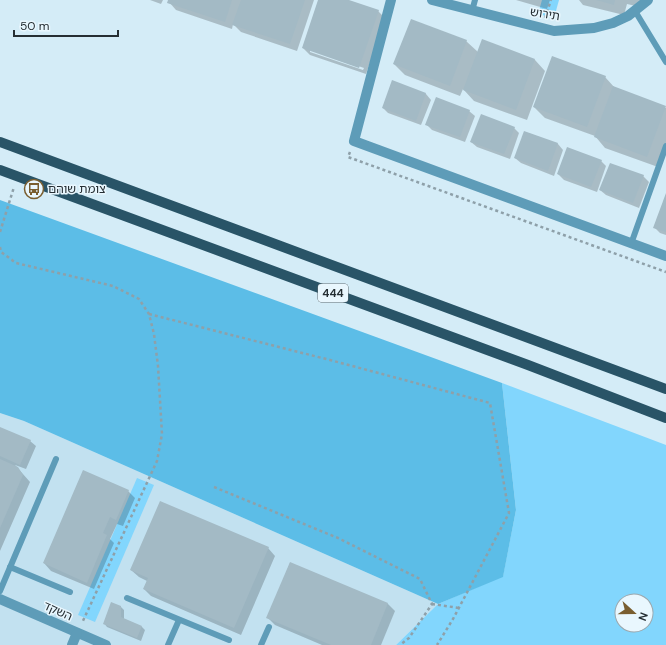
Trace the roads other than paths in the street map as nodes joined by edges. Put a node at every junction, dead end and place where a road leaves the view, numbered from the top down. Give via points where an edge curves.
1 (391, 0) edge
2 (432, 0) edge
3 (475, 0) edge
4 (648, 0) edge
5 (472, 11) junction
6 (635, 11) junction
7 (666, 62) edge
8 (0, 142) edge
9 (666, 146) edge
10 (0, 170) edge
11 (631, 244) junction
12 (666, 256) edge
13 (666, 389) edge
14 (666, 418) edge
15 (56, 459) dead end
16 (10, 567) junction
17 (0, 591) edge
18 (70, 592) dead end
19 (127, 598) dead end
20 (0, 599) edge
21 (179, 620) junction
22 (269, 627) dead end
23 (77, 633) junction
24 (229, 640) dead end
25 (72, 645) edge
26 (106, 645) edge
27 (168, 645) edge
28 (261, 645) edge

1 - 11 street via 354,141
2 - 5 street, תירוש
3 - 5 lane
4 - 6 street, תירוש
5 - 6 street, תירוש via 554,30 594,28 613,23
6 - 7 lane
8 - 13 main road, 444
9 - 11 lane
10 - 14 main road, 444
11 - 12 street
15 - 16 lane
16 - 17 lane
16 - 18 lane
19 - 21 lane
20 - 23 street, השקד
21 - 24 lane
21 - 27 lane
22 - 28 lane
23 - 25 street
23 - 26 street, השקד

